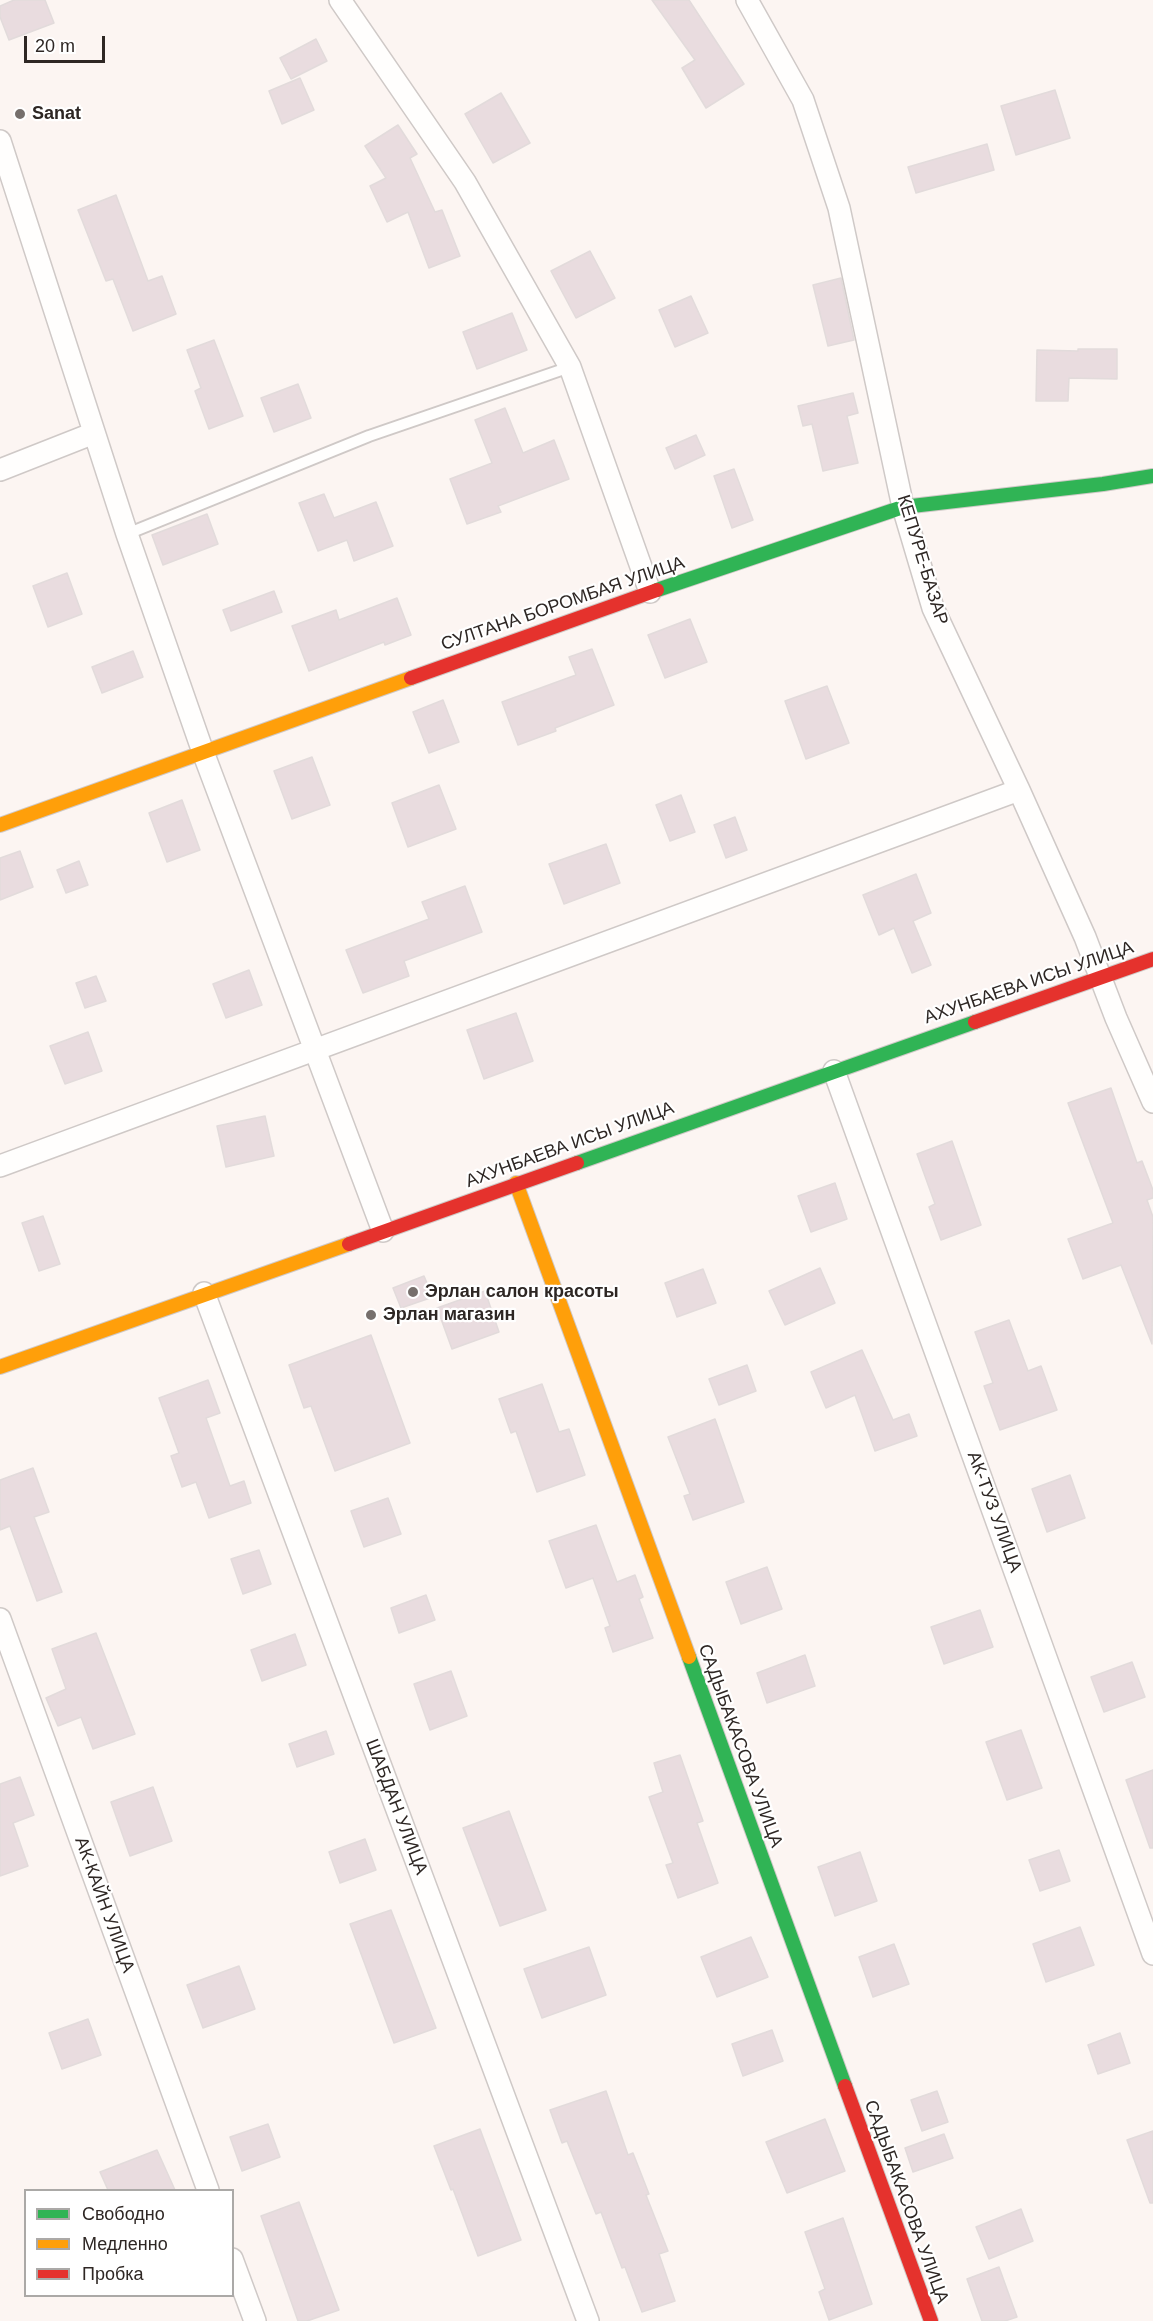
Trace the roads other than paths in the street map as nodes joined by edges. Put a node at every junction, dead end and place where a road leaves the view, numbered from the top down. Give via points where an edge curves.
1 (340, 0) edge
2 (747, 0) edge
3 (0, 141) edge
4 (570, 367) junction
5 (94, 434) junction
6 (0, 470) edge
7 (1153, 476) edge
8 (903, 507) junction
9 (127, 534) junction
10 (650, 592) junction
11 (203, 752) junction
12 (1019, 790) junction
13 (0, 825) edge
14 (1153, 959) edge
15 (1101, 976) junction
16 (315, 1050) junction
17 (834, 1071) junction
18 (1153, 1102) edge
19 (0, 1166) edge
20 (516, 1183) junction
21 (383, 1231) junction
22 (204, 1293) junction
23 (0, 1367) edge
24 (0, 1619) edge
25 (1153, 1954) edge
26 (208, 2189) edge
27 (234, 2264) edge
28 (255, 2321) edge
29 (588, 2321) edge
30 (931, 2321) edge

1 - 4 street via 465,182
2 - 8 street, КЕПУРЕ-БАЗАР via 803,100 839,208
3 - 5 street
4 - 9 lane via 369,436
4 - 10 street
5 - 6 street
5 - 9 street
7 - 8 street, СУЛТАНА БОРОМБАЯ УЛИЦА
8 - 10 street, СУЛТАНА БОРОМБАЯ УЛИЦА
8 - 12 street, КЕПУРЕ-БАЗАР via 933,608
9 - 11 street
10 - 11 street, СУЛТАНА БОРОМБАЯ УЛИЦА
11 - 13 street, СУЛТАНА БОРОМБАЯ УЛИЦА
11 - 16 street
12 - 15 street, КЕПУРЕ-БАЗАР
12 - 16 street
14 - 15 street, АХУНБАЕВА ИСЫ УЛИЦА
15 - 17 street, АХУНБАЕВА ИСЫ УЛИЦА
15 - 18 street, КЕПУРЕ-БАЗАР
16 - 19 street
16 - 21 street
17 - 20 street, АХУНБАЕВА ИСЫ УЛИЦА
17 - 25 street, АК-ТУЗ УЛИЦА
20 - 21 street, АХУНБАЕВА ИСЫ УЛИЦА
20 - 30 street, САДЫБАКАСОВА УЛИЦА
21 - 22 street, АХУНБАЕВА ИСЫ УЛИЦА
22 - 23 street, АХУНБАЕВА ИСЫ УЛИЦА
22 - 29 street, ШАБДАН УЛИЦА
24 - 26 street, АК-КАЙН УЛИЦА
27 - 28 street

